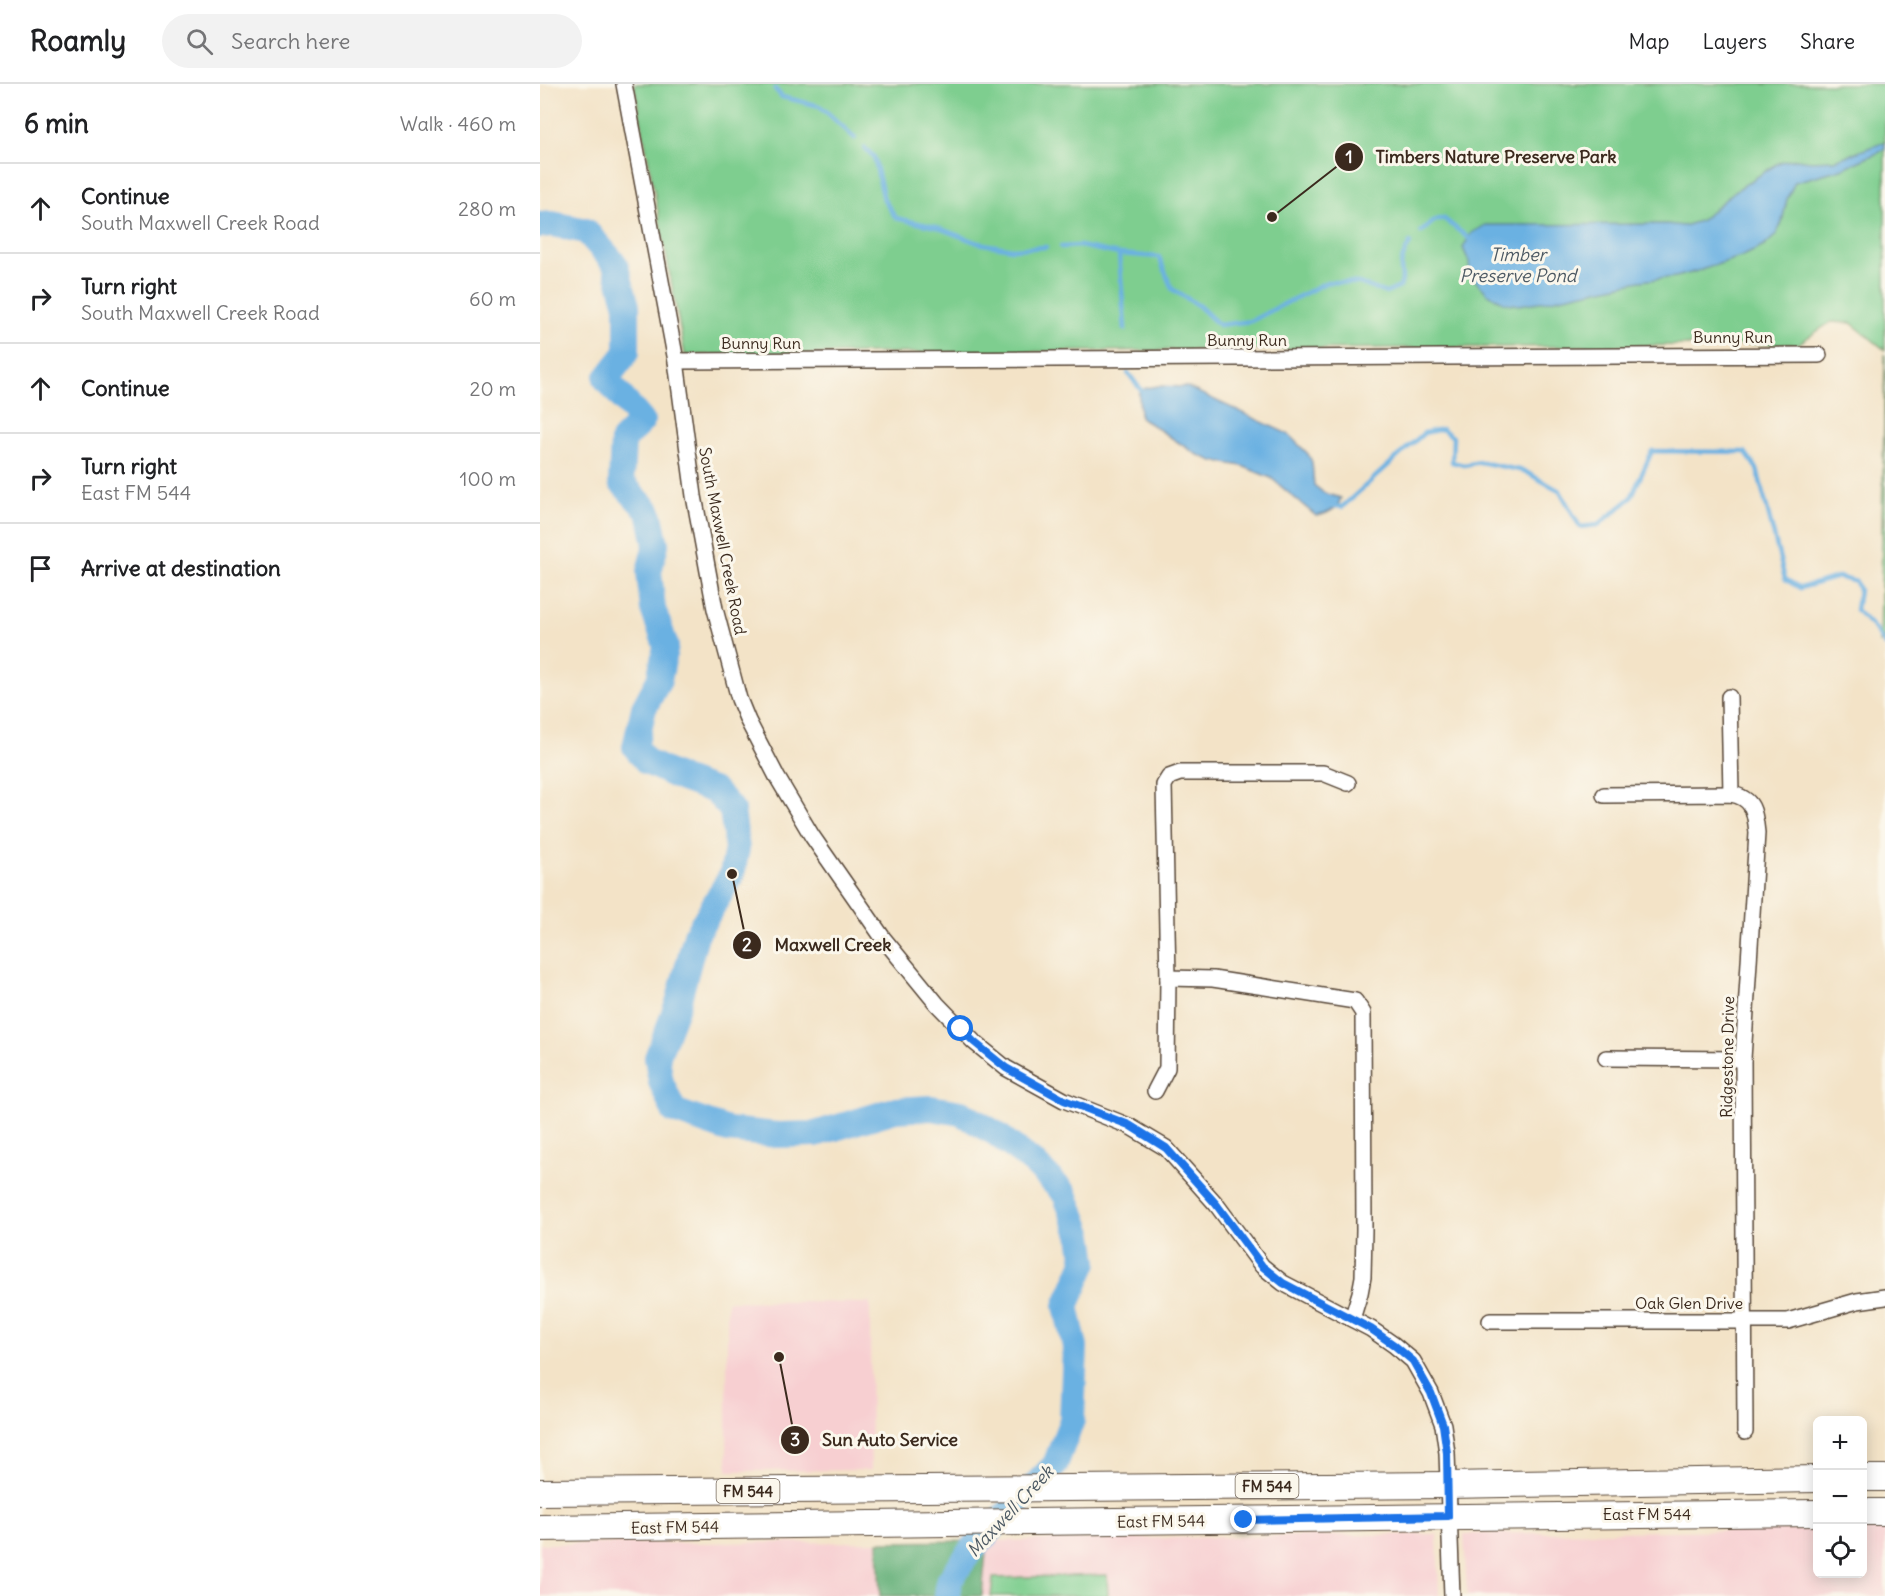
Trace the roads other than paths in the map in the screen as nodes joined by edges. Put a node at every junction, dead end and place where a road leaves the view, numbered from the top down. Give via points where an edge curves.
1 (624, 84) edge
2 (1819, 355) dead end
3 (676, 361) junction
4 (1730, 697) dead end
5 (1348, 783) dead end
6 (1731, 794) junction
7 (1604, 795) dead end
8 (1168, 978) junction
9 (1606, 1058) dead end
10 (1743, 1059) junction
11 (1155, 1091) dead end
12 (1885, 1297) edge
13 (1352, 1319) junction
14 (1490, 1321) dead end
15 (1745, 1321) junction
16 (1745, 1432) dead end
17 (1867, 1478) edge
18 (1885, 1478) edge
19 (1813, 1479) edge
20 (1448, 1485) junction
21 (540, 1492) edge
22 (1867, 1512) edge
23 (1885, 1512) edge
24 (1813, 1513) edge
25 (1448, 1516) junction
26 (540, 1528) edge
27 (1452, 1596) edge

1 - 3 street, South Maxwell Creek Road
2 - 3 street, Bunny Run
3 - 13 street, South Maxwell Creek Road via 694,496 715,609 739,699 767,758 812,836 883,938 937,1004 1006,1068 1064,1100 1129,1125 1166,1148 1216,1204 1262,1266 1283,1283
4 - 6 street
5 - 8 street via 1323,773 1180,773 1169,777 1164,785
6 - 7 street
6 - 10 street, Ridgestone Drive via 1751,805 1757,833
8 - 11 street via 1167,1068
8 - 13 street via 1213,979 1355,1001 1363,1013 1363,1265
9 - 10 street
10 - 15 street, Ridgestone Drive
12 - 15 street, Oak Glen Drive via 1857,1300 1788,1321
13 - 20 street, South Maxwell Creek Road via 1394,1345 1422,1375 1443,1425
14 - 15 street, Oak Glen Drive
15 - 16 street, Ridgestone Drive
17 - 18 main road
19 - 20 main road, East FM 544 / FM 544
20 - 21 main road, East FM 544 / FM 544
20 - 25 street, South Maxwell Creek Road
22 - 23 main road
24 - 25 main road, East FM 544 / FM 544
25 - 26 main road, East FM 544 / FM 544
25 - 27 street, South Maxwell Creek Road

